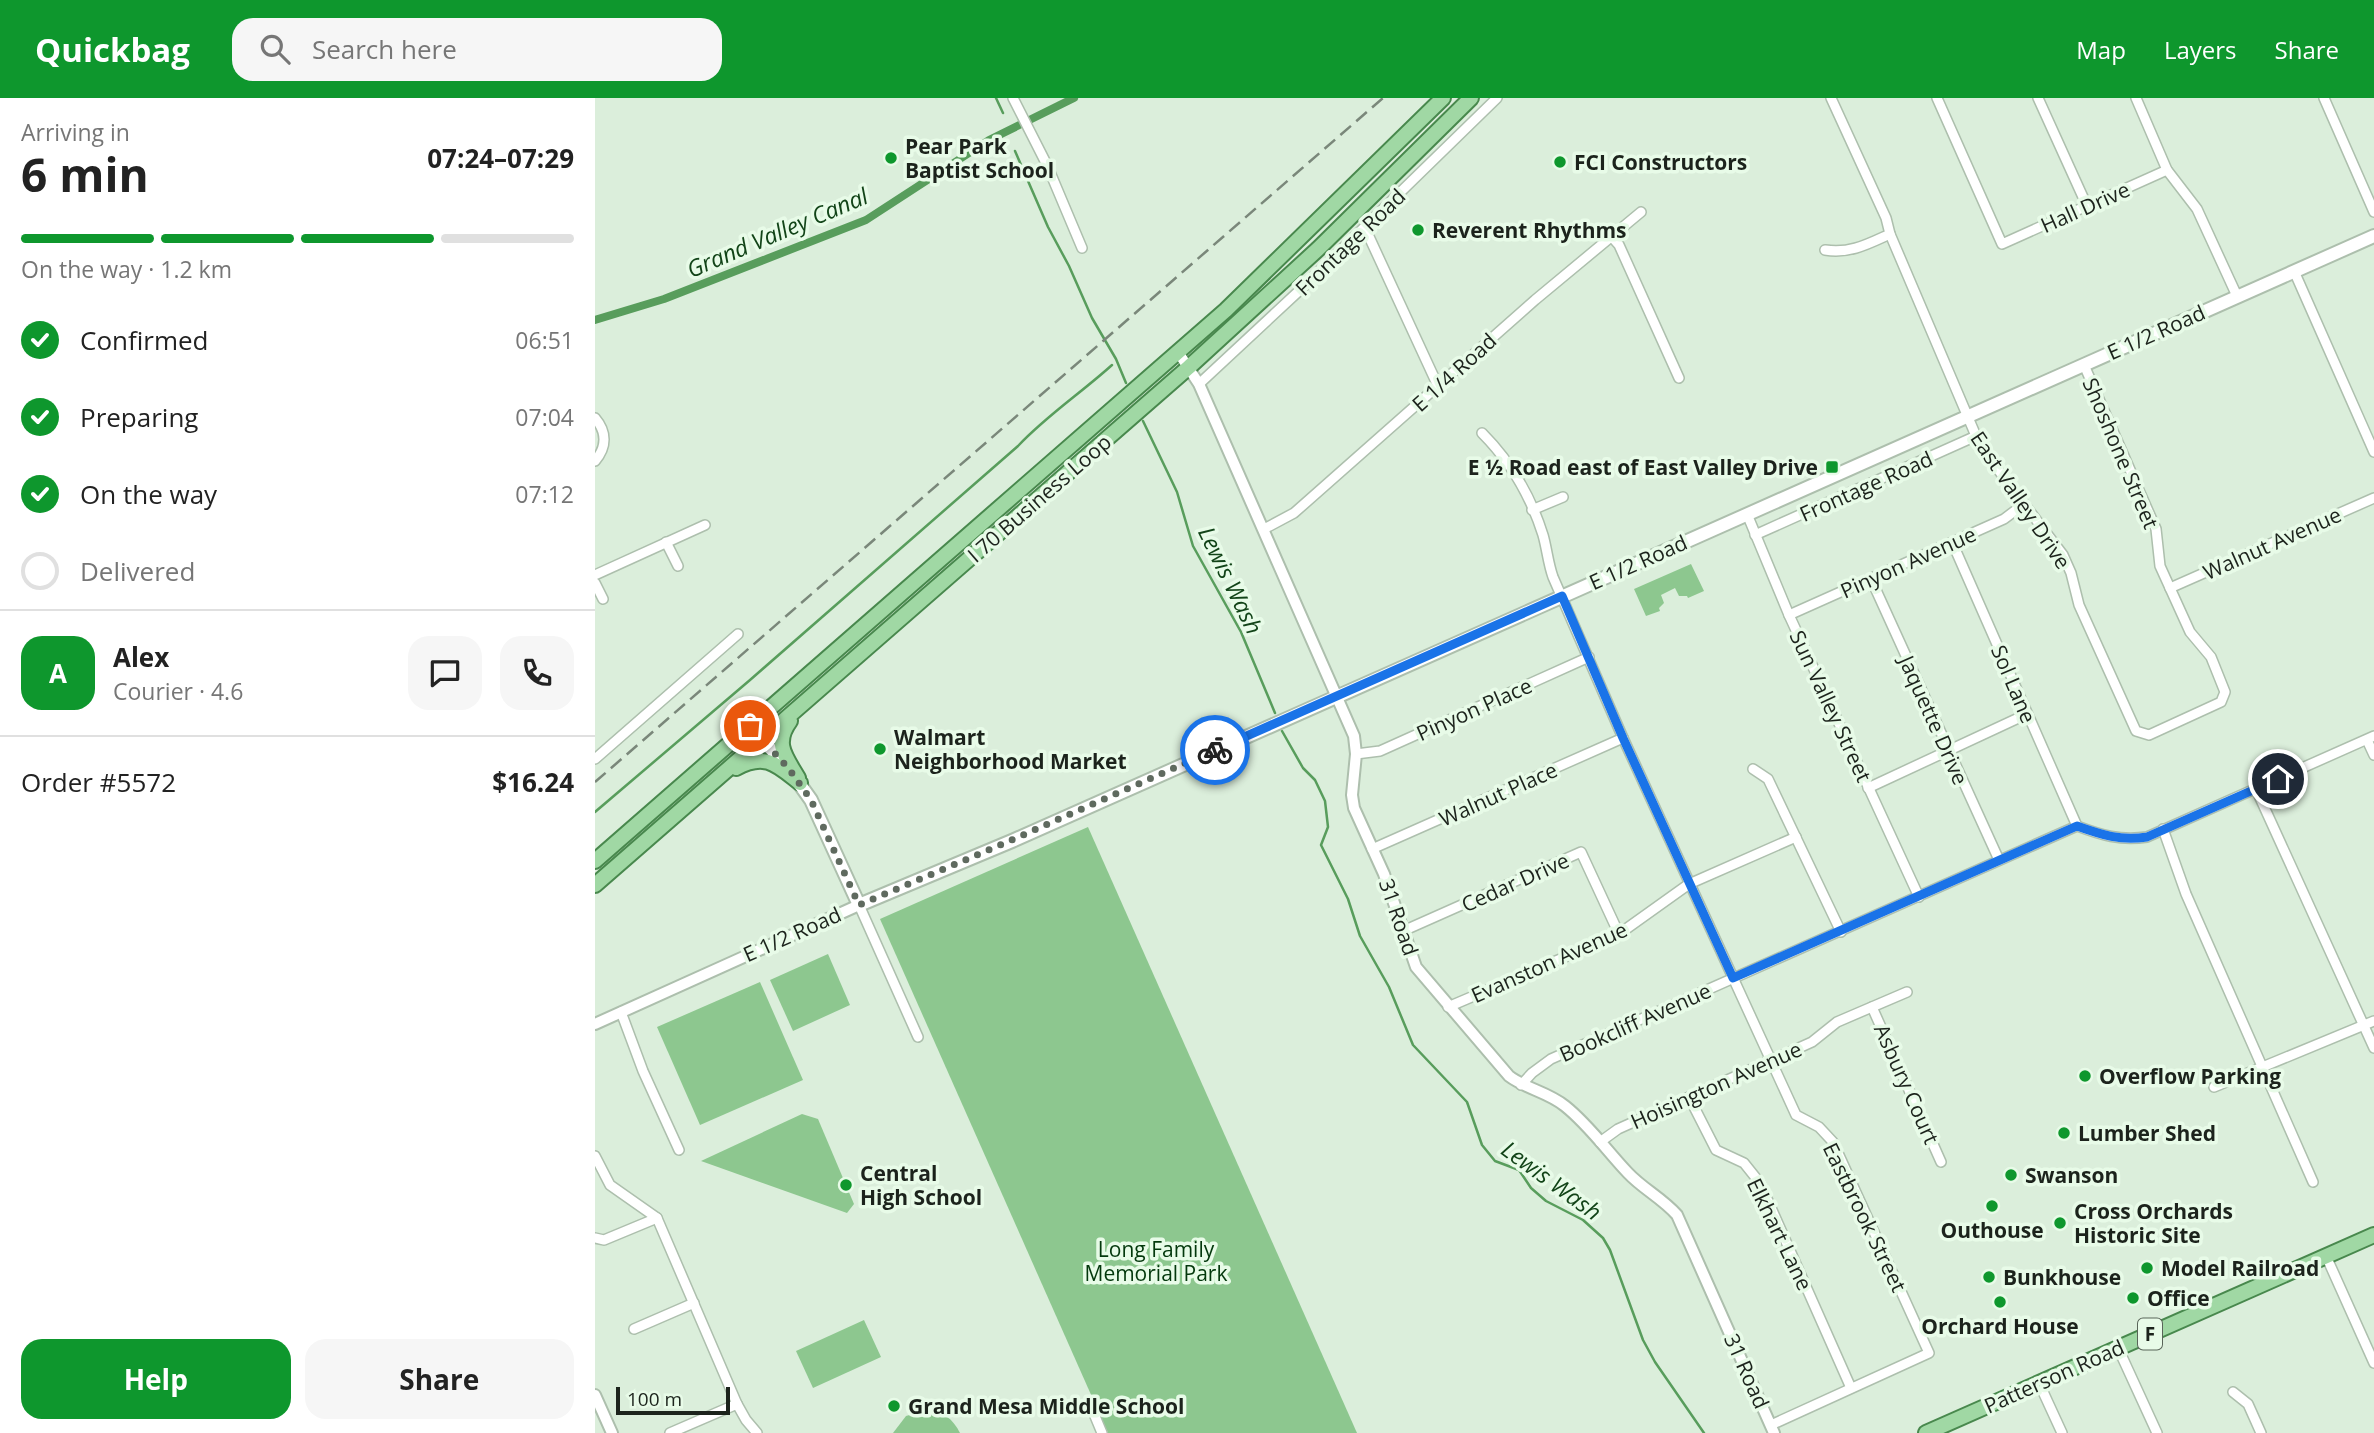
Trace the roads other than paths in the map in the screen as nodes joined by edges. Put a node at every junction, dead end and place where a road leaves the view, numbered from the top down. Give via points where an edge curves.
1 (1013, 98) edge
2 (1443, 98) edge
3 (1471, 98) edge
4 (1497, 98) edge
5 (1831, 98) edge
6 (1937, 98) edge
7 (2038, 98) edge
8 (2136, 98) edge
9 (2324, 98) edge
10 (2168, 170) junction
11 (2087, 206) junction
12 (1641, 212) dead end
13 (2374, 212) edge
14 (1365, 228) junction
15 (1890, 234) junction
16 (1611, 236) junction
17 (2374, 236) edge
18 (1082, 248) dead end
19 (1825, 250) dead end
20 (2294, 271) junction
21 (2237, 296) junction
22 (1178, 352) junction
23 (2084, 365) junction
24 (1189, 367) junction
25 (1679, 378) dead end
26 (1199, 384) junction
27 (1438, 386) junction
28 (1967, 416) junction
29 (595, 418) edge
30 (1482, 433) dead end
31 (1976, 436) junction
32 (2374, 452) edge
33 (595, 461) edge
34 (1563, 497) dead end
35 (2374, 498) edge
36 (2024, 504) junction
37 (1532, 510) junction
38 (1747, 514) junction
39 (705, 525) dead end
40 (1264, 529) junction
41 (1755, 535) junction
42 (666, 541) junction
43 (1952, 542) junction
44 (678, 566) dead end
45 (595, 575) edge
46 (1871, 579) junction
47 (595, 583) edge
48 (2170, 588) junction
49 (1562, 596) junction
50 (603, 599) dead end
51 (1789, 615) junction
52 (739, 634) dead end
53 (1589, 657) junction
54 (823, 687) junction
55 (2225, 692) joint
56 (1338, 696) junction
57 (2027, 714) junction
58 (750, 726) junction
59 (1623, 738) junction
60 (2371, 738) edge
61 (762, 740) junction
62 (1948, 751) junction
63 (1356, 754) junction
64 (2374, 755) edge
65 (595, 759) edge
66 (1753, 769) dead end
67 (800, 783) junction
68 (1868, 788) junction
69 (2256, 789) junction
70 (699, 795) junction
71 (2077, 826) junction
72 (2163, 829) junction
73 (1796, 837) junction
74 (1372, 849) junction
75 (1999, 860) junction
76 (595, 861) edge
77 (1689, 884) junction
78 (595, 885) edge
79 (1919, 897) junction
80 (859, 905) junction
81 (1403, 931) junction
82 (1842, 932) junction
83 (1619, 934) junction
84 (1733, 978) junction
85 (1907, 992) dead end
86 (1448, 1007) junction
87 (1872, 1007) junction
88 (621, 1013) junction
89 (2374, 1021) edge
90 (595, 1024) edge
91 (2363, 1026) junction
92 (918, 1037) dead end
93 (2374, 1048) edge
94 (1771, 1060) junction
95 (2262, 1066) junction
96 (1521, 1085) junction
97 (2214, 1087) dead end
98 (1689, 1097) junction
99 (1600, 1142) junction
100 (679, 1150) dead end
101 (595, 1156) edge
102 (1941, 1162) dead end
103 (2313, 1182) dead end
104 (657, 1218) junction
105 (2374, 1235) edge
106 (595, 1238) edge
107 (2326, 1256) junction
108 (694, 1303) junction
109 (634, 1329) dead end
110 (2118, 1348) junction
111 (2374, 1363) edge
112 (2039, 1383) junction
113 (1851, 1388) junction
114 (2233, 1392) dead end
115 (595, 1395) edge
116 (737, 1404) junction
117 (1091, 1409) dead end
118 (1772, 1429) edge
119 (612, 1433) edge
120 (670, 1433) edge
121 (757, 1433) edge
122 (1102, 1433) edge
123 (1926, 1433) edge
124 (2062, 1433) edge
125 (2157, 1433) edge
126 (2262, 1433) edge

1 - 18 street
2 - 22 main road, I 70 Business Loop
3 - 24 main road, I 70 Business Loop
4 - 14 street, Frontage Road
5 - 15 street, East Valley Drive
6 - 11 street, Hall Drive via 2002,244
7 - 11 street
8 - 10 street
9 - 13 street
10 - 11 street, Hall Drive
10 - 21 street via 2197,209
12 - 16 street, E 1/4 Road
14 - 26 street, Frontage Road
14 - 27 street
15 - 19 street via 1857,249
15 - 28 street, East Valley Drive
16 - 25 street
16 - 27 street, E 1/4 Road
17 - 20 main road, E 1/2 Road
20 - 21 main road, E 1/2 Road
20 - 32 street
21 - 23 main road, E 1/2 Road
22 - 24 street, 31 Road
22 - 58 main road, I 70 Business Loop
23 - 28 main road, E 1/2 Road
23 - 48 street, Shoshone Street via 2156,529 2159,566
24 - 26 street, 31 Road
24 - 54 main road, I 70 Business Loop
26 - 40 street, 31 Road
27 - 40 street, E 1/4 Road via 1294,513
28 - 31 street, East Valley Drive
28 - 38 main road, E 1/2 Road
29 - 33 street via 604,441
30 - 37 street, Eastbrook Street via 1515,472
31 - 36 street, East Valley Drive
31 - 41 street, Frontage Road
34 - 37 street
35 - 48 street, Walnut Avenue
36 - 43 street, Pinyon Avenue via 2004,519
36 - 55 street, East Valley Drive via 2063,555 2084,616 2136,731 2150,735 2169,727 2221,702
37 - 49 street, Eastbrook Street
38 - 41 street, Sun Valley Street
38 - 49 main road, E 1/2 Road
39 - 42 street
40 - 56 street, 31 Road
41 - 51 street, Sun Valley Street
42 - 44 street
42 - 45 street
43 - 46 street, Pinyon Avenue
43 - 57 street, Sol Lane
46 - 51 street, Pinyon Avenue
46 - 62 street, Jaquette Drive
47 - 50 street
48 - 55 street, Shoshone Street via 2190,632 2211,657
49 - 53 street, Eastbrook Street
49 - 56 main road, E 1/2 Road
51 - 68 street, Sun Valley Street
52 - 65 street
53 - 59 street, Eastbrook Street
53 - 63 street, Pinyon Place via 1380,751
54 - 61 main road, I 70 Business Loop
54 - 67 main road via 781,735 782,748
56 - 63 street, 31 Road
56 - 80 main road, E 1/2 Road
57 - 62 street
57 - 71 street, Sol Lane
58 - 61 main road
58 - 76 main road, I 70 Business Loop
59 - 74 street, Walnut Place
59 - 77 street, Eastbrook Street
60 - 64 street
60 - 69 street
61 - 67 main road
61 - 70 main road, I 70 Business Loop
62 - 68 street
62 - 75 street, Jaquette Drive
63 - 74 street, 31 Road via 1354,808
66 - 73 street via 1768,779
67 - 70 main road via 777,765 758,760 734,769
67 - 80 main road via 820,816
68 - 79 street, Sun Valley Street
69 - 72 street
69 - 91 street
70 - 78 main road, I 70 Business Loop
71 - 72 street via 2127,840
71 - 75 street, Bookcliff Avenue
72 - 95 street via 2186,894
73 - 77 street, Evanston Avenue
73 - 82 street
74 - 81 street, 31 Road
75 - 79 street, Bookcliff Avenue
77 - 83 street, Evanston Avenue
77 - 84 street, Eastbrook Street
79 - 82 street, Bookcliff Avenue
80 - 88 street, E 1/2 Road
80 - 92 street
81 - 83 street, Cedar Drive via 1581,852
81 - 86 street, 31 Road via 1416,967
82 - 84 street, Bookcliff Avenue
83 - 86 street, Evanston Avenue
84 - 94 street, Eastbrook Street
84 - 96 street, Bookcliff Avenue via 1552,1059
85 - 87 street, Hoisington Avenue
86 - 96 street, 31 Road
87 - 94 street, Hoisington Avenue
87 - 102 street, Asbury Court
88 - 90 street, E 1/2 Road
88 - 100 street
89 - 91 street
91 - 93 street
91 - 95 street
94 - 98 street, Hoisington Avenue
94 - 113 street, Eastbrook Street via 1796,1115 1819,1127 1833,1143 1929,1353
95 - 97 street
95 - 103 street
96 - 99 street, 31 Road via 1566,1106
98 - 99 street, Hoisington Avenue
98 - 113 street, Elkhart Lane via 1716,1150 1744,1163 1760,1182
99 - 118 street, 31 Road via 1677,1215
101 - 104 street via 610,1185
104 - 106 street via 604,1240
104 - 108 street
105 - 107 main road, Patterson Road / F
107 - 110 main road, Patterson Road / F
107 - 111 street
108 - 109 street
108 - 116 street
110 - 112 main road, Patterson Road / F
110 - 125 street
112 - 123 main road, Patterson Road / F
112 - 124 street
113 - 118 street
114 - 126 street via 2248,1404
115 - 119 street
116 - 120 street
116 - 121 street
117 - 122 street

